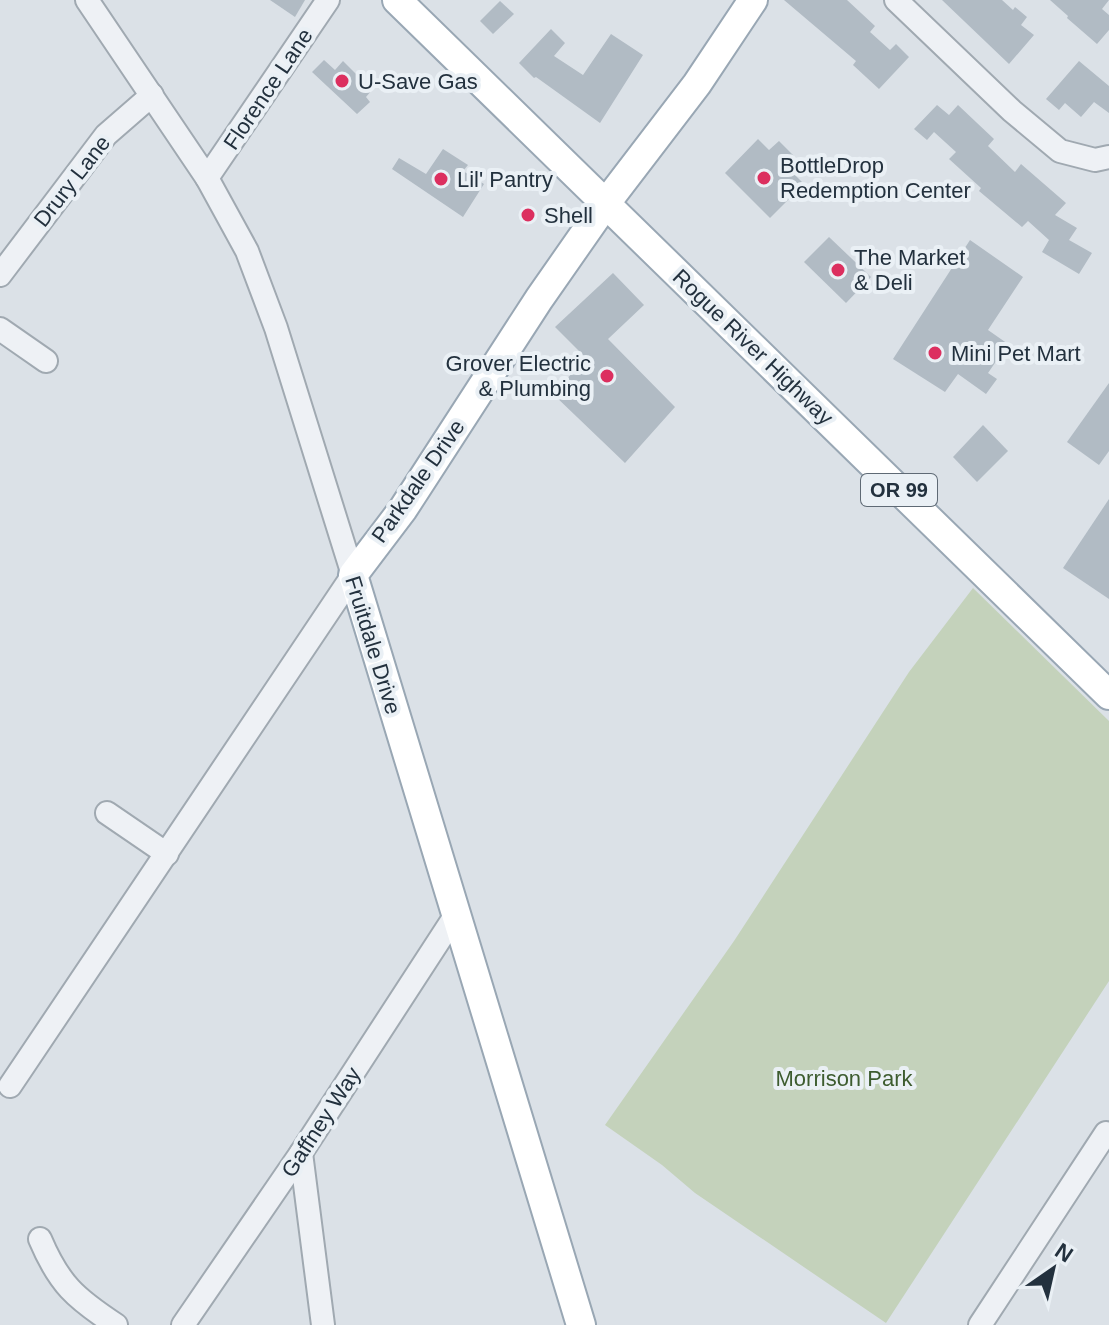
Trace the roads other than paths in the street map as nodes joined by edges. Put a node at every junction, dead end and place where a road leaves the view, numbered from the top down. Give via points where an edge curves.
1 (87, 0) edge
2 (328, 0) edge
3 (397, 0) edge
4 (753, 0) edge
5 (896, 0) edge
6 (152, 95) junction
7 (1109, 157) edge
8 (207, 178) junction
9 (606, 203) junction
10 (0, 275) edge
11 (0, 329) edge
12 (46, 361) dead end
13 (353, 575) junction
14 (1109, 695) edge
15 (107, 813) dead end
16 (167, 854) junction
17 (455, 916) junction
18 (10, 1086) dead end
19 (1106, 1133) dead end
20 (301, 1153) junction
21 (40, 1239) dead end
22 (116, 1325) edge
23 (183, 1325) edge
24 (323, 1325) edge
25 (581, 1325) edge
26 (980, 1325) edge

1 - 6 street, Fruitdale Drive
2 - 8 street, Florence Lane
3 - 9 main road, Rogue River Highway / OR 99
4 - 9 main road, Parkdale Drive
5 - 7 street via 1060,151 1095,160
6 - 8 street, Fruitdale Drive
6 - 10 street, Drury Lane via 106,135
8 - 13 street, Fruitdale Drive via 247,251 276,328
9 - 13 main road, Parkdale Drive via 403,509
9 - 14 main road, Rogue River Highway / OR 99
11 - 12 street
13 - 16 street, Parkdale Drive
13 - 17 main road, Fruitdale Drive
15 - 16 street
16 - 18 street, Parkdale Drive
17 - 20 street, Gaffney Way
17 - 25 main road, Fruitdale Drive
19 - 26 street
20 - 23 street, Gaffney Way
20 - 24 street
21 - 22 street via 65,1286

